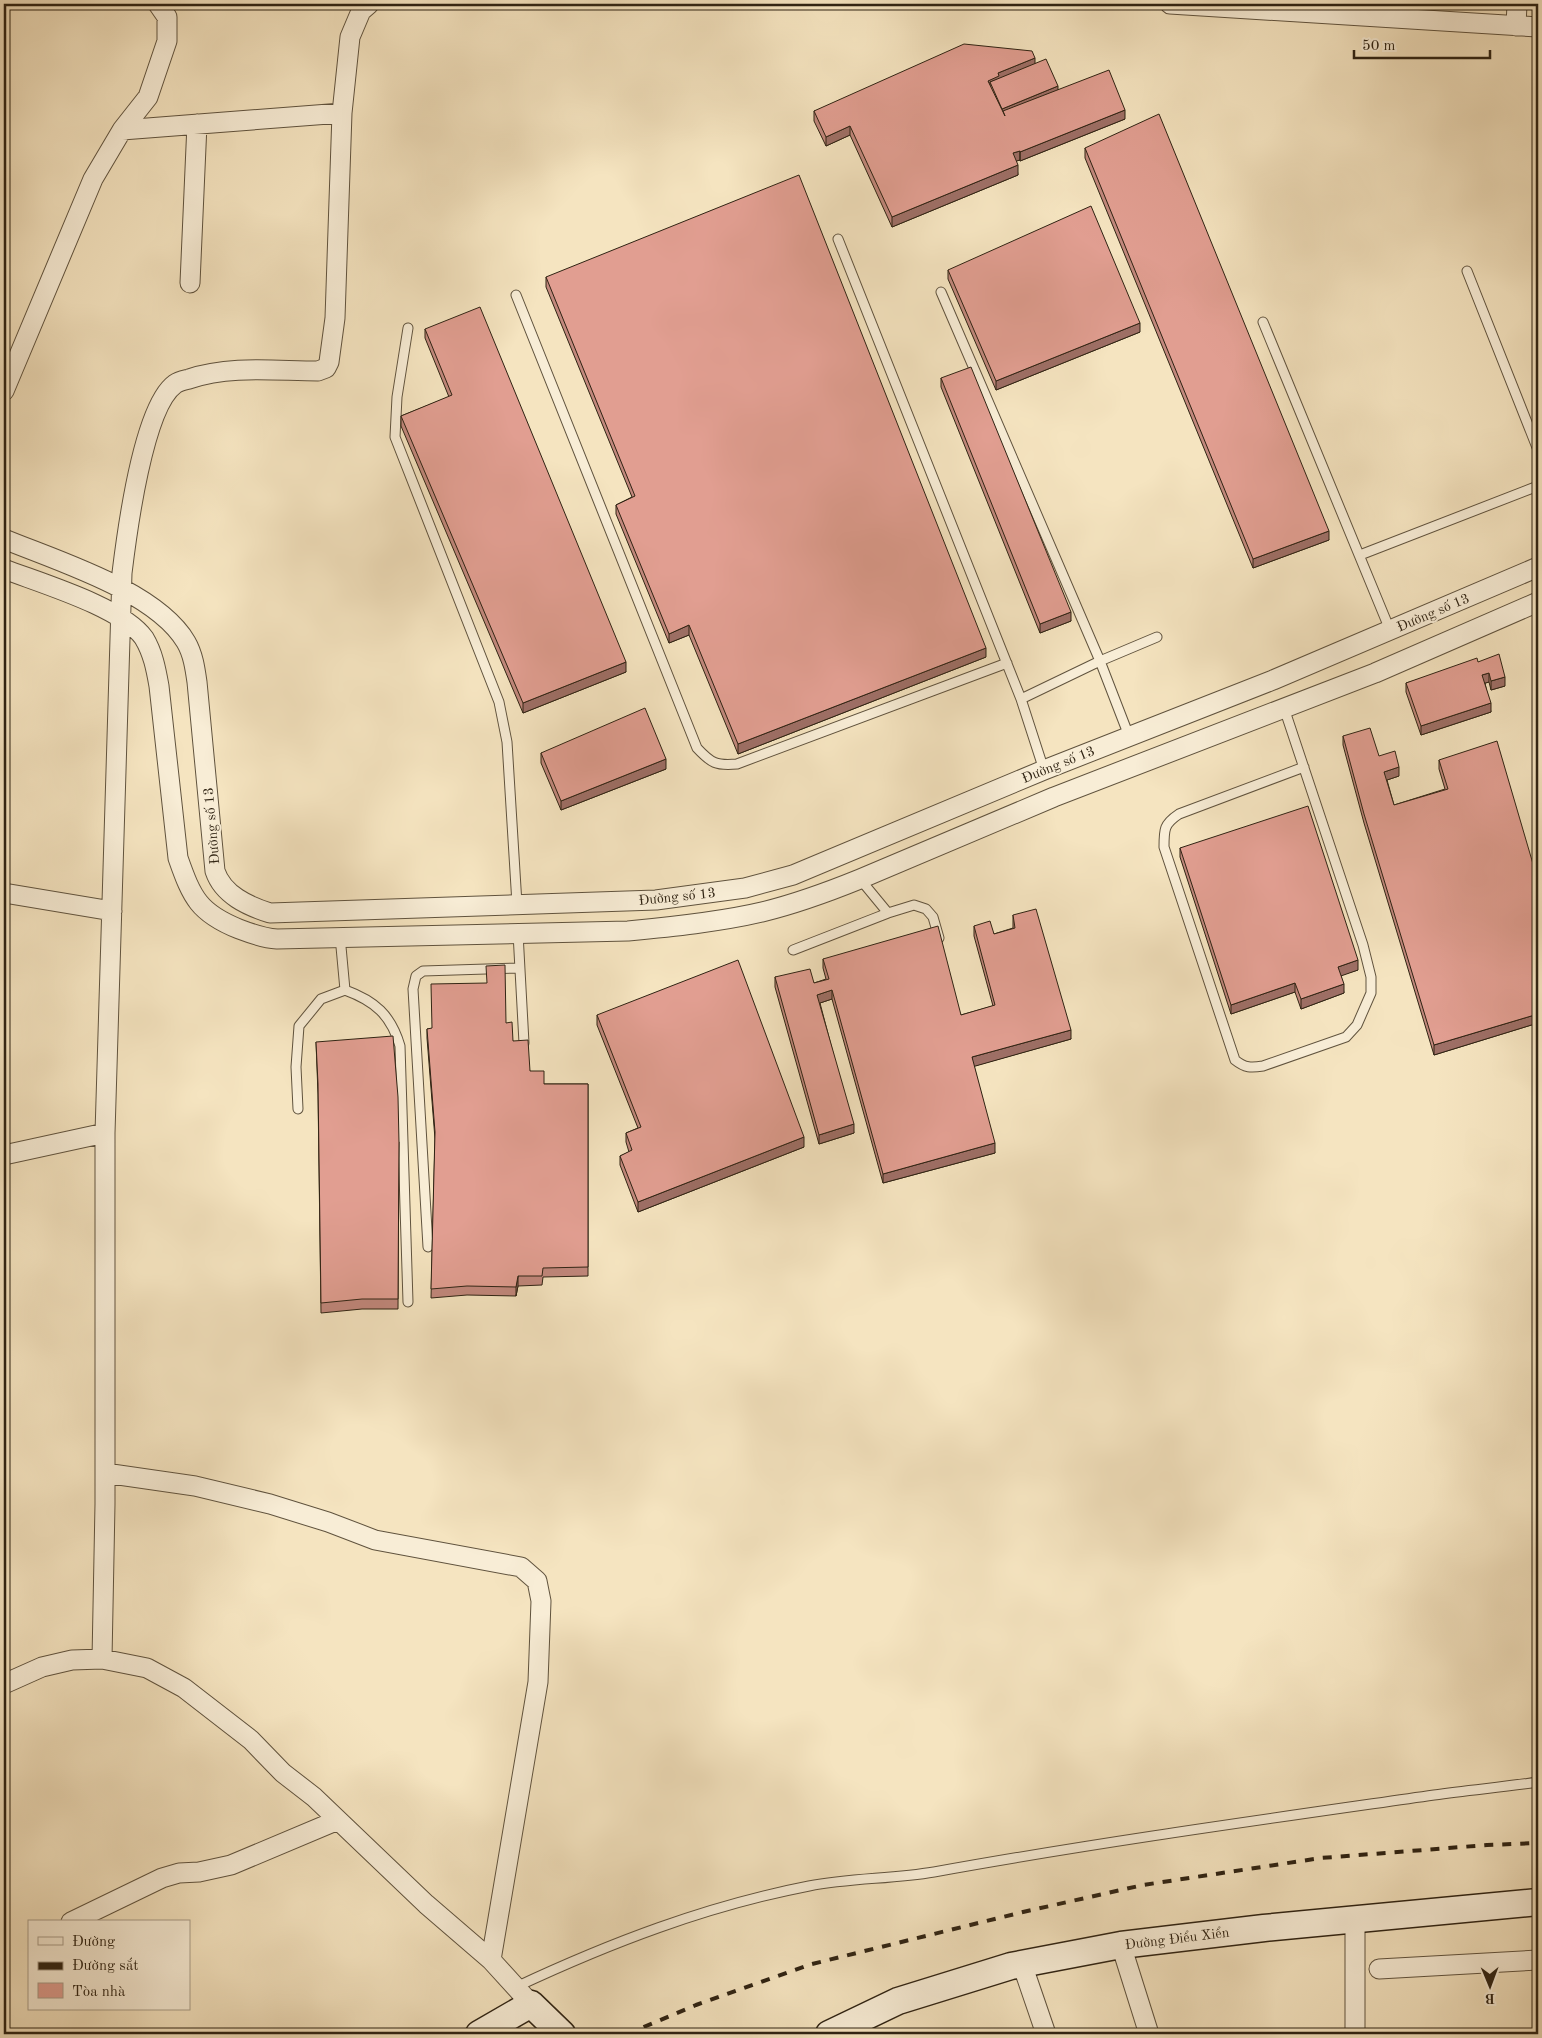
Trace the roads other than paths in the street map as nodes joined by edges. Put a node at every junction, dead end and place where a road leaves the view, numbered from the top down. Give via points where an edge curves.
1 (158, 4) edge
2 (369, 4) edge
3 (1171, 4) edge
4 (1517, 4) edge
5 (1324, 8) edge
6 (1516, 26) junction
7 (1538, 27) edge
8 (342, 113) junction
9 (197, 124) junction
10 (122, 130) junction
11 (838, 239) dead end
12 (1467, 271) dead end
13 (190, 283) dead end
14 (940, 292) dead end
15 (516, 295) dead end
16 (1263, 322) dead end
17 (408, 328) dead end
18 (6, 381) edge
19 (1538, 450) edge
20 (1538, 486) edge
21 (4, 539) edge
22 (1360, 554) junction
23 (1538, 568) edge
24 (4, 569) edge
25 (122, 589) junction
26 (1538, 602) edge
27 (121, 618) junction
28 (1390, 630) junction
29 (1157, 637) dead end
30 (1100, 661) junction
31 (1007, 663) junction
32 (1273, 680) junction
33 (1021, 699) junction
34 (1284, 708) junction
35 (1129, 736) junction
36 (1304, 767) junction
37 (1044, 770) junction
38 (1054, 797) junction
39 (860, 879) junction
40 (4, 893) edge
41 (232, 894) junction
42 (517, 904) junction
43 (112, 911) junction
44 (888, 913) junction
45 (216, 920) junction
46 (518, 933) junction
47 (340, 936) junction
48 (941, 944) edge
49 (793, 950) dead end
50 (519, 968) junction
51 (345, 990) junction
52 (524, 1043) edge
53 (298, 1109) dead end
54 (105, 1133) junction
55 (4, 1154) edge
56 (428, 1247) dead end
57 (408, 1302) dead end
58 (105, 1473) junction
59 (102, 1659) junction
60 (4, 1684) edge
61 (1538, 1782) edge
62 (338, 1820) junction
63 (1538, 1902) edge
64 (1355, 1919) junction
65 (75, 1920) edge
66 (1121, 1945) junction
67 (491, 1960) junction
68 (1538, 1960) edge
69 (1022, 1964) junction
70 (1379, 1969) dead end
71 (524, 1996) junction
72 (479, 2034) edge
73 (562, 2034) edge
74 (829, 2034) edge
75 (1046, 2034) edge
76 (1149, 2034) edge
77 (1356, 2034) edge

1 - 10 street via 167,17 167,41 148,97
2 - 8 street via 362,11 350,38
3 - 5 street
4 - 6 street
5 - 6 street
6 - 7 street
8 - 9 street
8 - 25 street via 335,318 329,362 326,368 318,371 207,373 175,384 159,403 150,427 129,512
9 - 10 street
9 - 13 street
10 - 18 street via 93,179
11 - 31 lane
12 - 19 lane
14 - 30 lane
15 - 31 lane via 697,748 708,760 721,765 737,764
16 - 22 lane
17 - 42 lane via 397,398 395,437 499,702 507,742
20 - 22 lane
21 - 25 street, Đường số 13
22 - 28 lane
23 - 28 street, Đường số 13
24 - 27 street, Đường số 13 via 102,607
25 - 27 street
25 - 41 street, Đường số 13 via 174,625 194,660 215,871 218,880
26 - 34 street, Đường số 13
27 - 43 street
27 - 45 street, Đường số 13 via 143,638 154,658 178,858 192,892
28 - 32 street, Đường số 13
29 - 30 lane
30 - 33 lane
30 - 35 lane
31 - 33 lane
32 - 34 street
32 - 35 street, Đường số 13
33 - 37 lane
34 - 36 lane
34 - 38 street, Đường số 13
35 - 37 street, Đường số 13
36 - 36 lane via 1180,814 1169,821 1164,831 1164,847 1235,1060 1249,1068 1346,1037 1357,1025 1371,993 1364,945
37 - 38 street
37 - 42 street, Đường số 13 via 793,875 745,888 656,900
38 - 39 street, Đường số 13
39 - 44 lane
39 - 46 street, Đường số 13 via 761,913 628,930
40 - 43 street
41 - 42 street, Đường số 13 via 248,906 270,913
41 - 45 street
42 - 46 street
43 - 54 street
44 - 48 lane via 914,905 926,909 933,917
44 - 49 lane
45 - 47 street, Đường số 13 via 264,938
46 - 47 street, Đường số 13
46 - 50 lane
47 - 51 lane
50 - 52 lane
50 - 56 lane via 423,971 416,976 413,989
51 - 53 lane via 321,999 299,1026 296,1067
51 - 57 lane via 366,998 382,1013 395,1029 400,1046
54 - 55 street
54 - 58 street
58 - 59 street
58 - 67 street via 195,1486 270,1504 375,1540 521,1567 537,1581 541,1601 538,1682
59 - 60 street via 64,1662
59 - 62 street via 147,1668 184,1688 251,1740 283,1773
61 - 71 lane via 1045,1852 922,1874 811,1886 731,1903 638,1935 575,1960
62 - 65 street via 231,1865 162,1878
62 - 67 street via 426,1904
63 - 64 street, Đường Điểu Xiển
64 - 66 street, Đường Điểu Xiển
64 - 77 street
66 - 69 street, Đường Điểu Xiển
66 - 76 street
67 - 71 street
68 - 70 street
69 - 74 street, Đường Điểu Xiển via 898,2001
69 - 75 street
71 - 72 street
71 - 73 street

